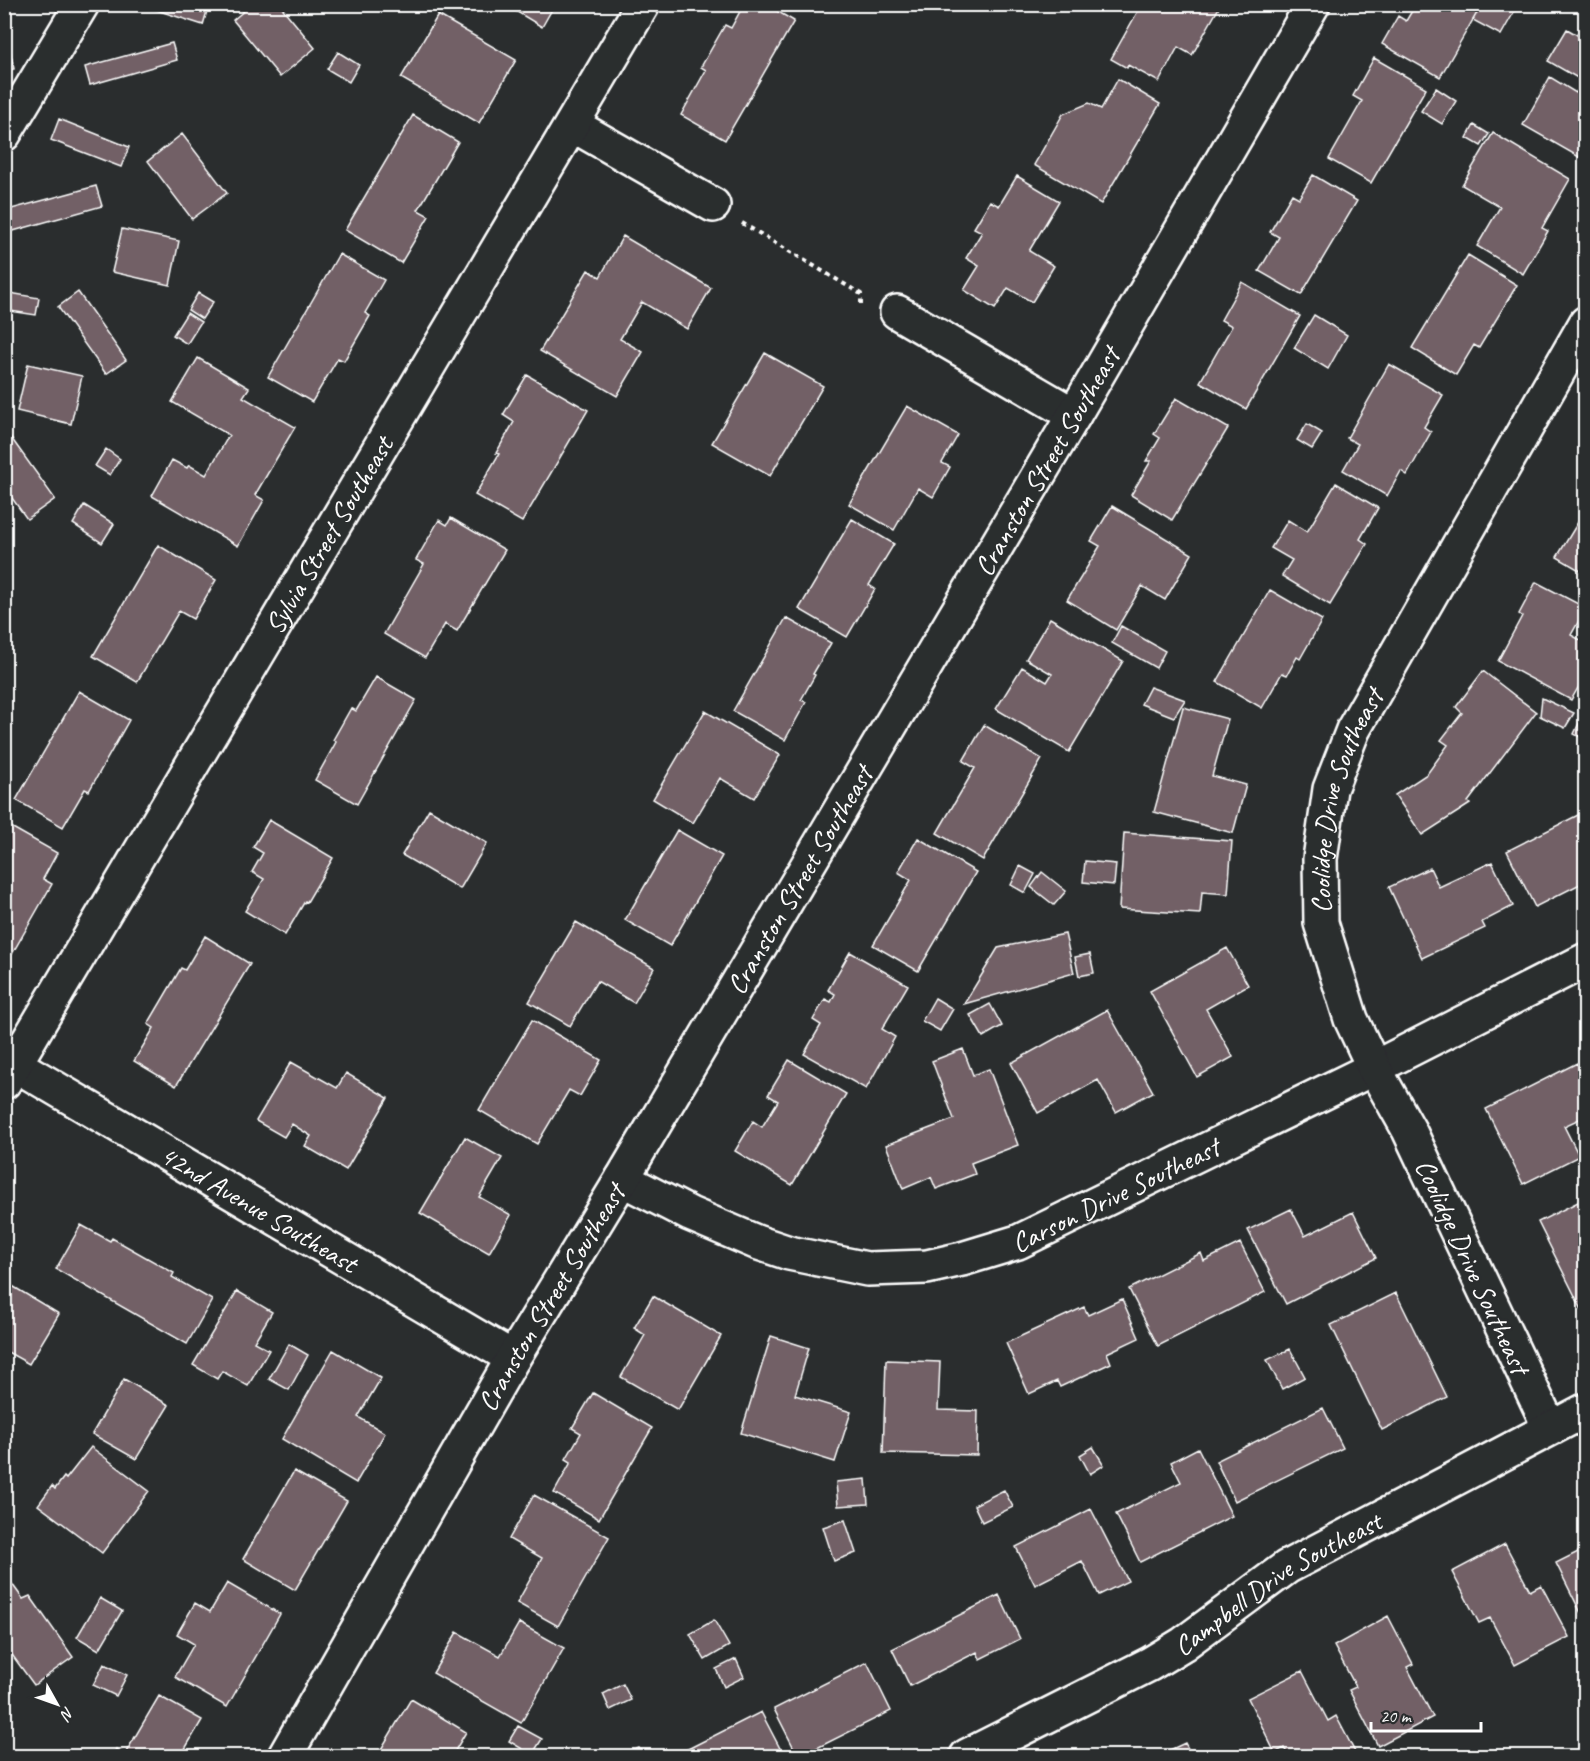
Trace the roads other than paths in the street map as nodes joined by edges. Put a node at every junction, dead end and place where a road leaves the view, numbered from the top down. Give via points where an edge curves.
1 (82, 4) edge
2 (643, 4) edge
3 (1313, 4) edge
4 (573, 125) junction
5 (4, 134) edge
6 (713, 206) road end
7 (897, 312) dead end
8 (1586, 323) edge
9 (1074, 415) junction
10 (1586, 960) edge
11 (8, 1068) edge
12 (1374, 1068) junction
13 (622, 1179) junction
14 (513, 1358) junction
15 (1586, 1410) edge
16 (1550, 1428) junction
17 (285, 1756) edge
18 (967, 1756) edge

1 - 5 street
2 - 4 street, Sylvia Street Southeast
3 - 9 street, Cranston Street Southeast
4 - 6 street
4 - 11 street, Sylvia Street Southeast
7 - 9 street
8 - 12 street, Coolidge Drive Southeast via 1353,730 1330,789 1320,859 1321,923 1351,1019
9 - 13 street, Cranston Street Southeast
10 - 12 street, Carson Drive Southeast
11 - 14 street, 42nd Avenue Southeast
12 - 13 street, Carson Drive Southeast via 1018,1242 927,1267 867,1269 789,1252 690,1214
12 - 16 street, Coolidge Drive Southeast via 1409,1130
13 - 14 street, Cranston Street Southeast
14 - 17 street, Cranston Street Southeast
15 - 16 street, Campbell Drive Southeast
16 - 18 street, Campbell Drive Southeast via 1287,1567 1184,1644 1150,1664

